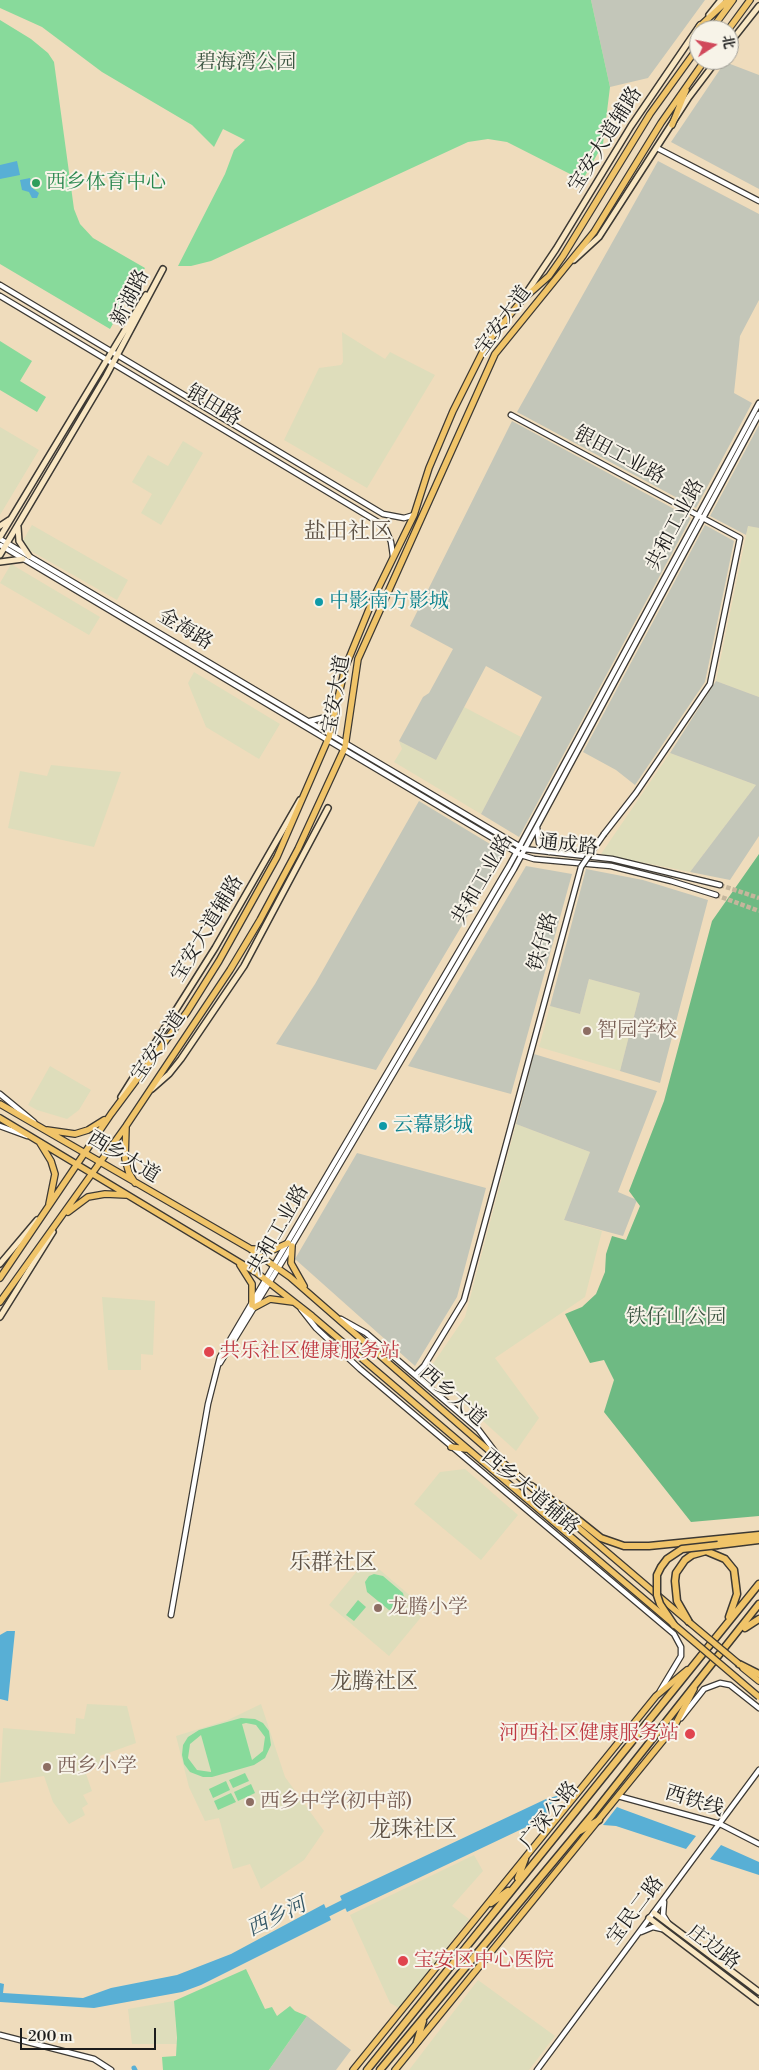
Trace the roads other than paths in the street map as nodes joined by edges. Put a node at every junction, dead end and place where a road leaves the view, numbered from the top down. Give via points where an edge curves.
1 (721, 0) edge
2 (728, 0) edge
3 (733, 0) edge
4 (750, 0) edge
5 (759, 6) edge
6 (705, 20) edge
7 (707, 20) edge
8 (718, 20) edge
9 (735, 20) edge
10 (739, 31) edge
11 (689, 42) edge
12 (689, 60) edge
13 (697, 70) edge
14 (710, 70) edge
15 (691, 78) junction
16 (672, 125) junction
17 (657, 148) junction
18 (759, 201) edge
19 (570, 264) junction
20 (0, 285) edge
21 (0, 296) edge
22 (522, 300) junction
23 (110, 351) junction
24 (118, 356) junction
25 (106, 359) junction
26 (113, 364) junction
27 (759, 403) edge
28 (759, 414) edge
29 (511, 415) dead end
30 (383, 514) junction
31 (414, 515) junction
32 (701, 516) junction
33 (11, 518) junction
34 (378, 522) junction
35 (19, 524) junction
36 (0, 526) edge
37 (0, 538) edge
38 (740, 538) joint
39 (4, 545) edge
40 (0, 555) edge
41 (29, 556) junction
42 (393, 556) junction
43 (23, 560) junction
44 (0, 562) edge
45 (336, 704) junction
46 (308, 721) junction
47 (328, 736) junction
48 (345, 746) junction
49 (354, 748) joint
50 (351, 753) joint
51 (310, 783) junction
52 (328, 808) dead end
53 (538, 825) junction
54 (522, 848) junction
55 (519, 853) junction
56 (553, 853) junction
57 (720, 885) tunnel mouth
58 (716, 895) tunnel mouth
59 (150, 1091) junction
60 (0, 1094) edge
61 (0, 1104) edge
62 (111, 1114) junction
63 (0, 1118) edge
64 (0, 1126) edge
65 (126, 1126) junction
66 (43, 1129) junction
67 (38, 1141) junction
68 (84, 1153) junction
69 (100, 1162) junction
70 (77, 1164) junction
71 (92, 1174) junction
72 (136, 1184) junction
73 (128, 1196) junction
74 (48, 1208) junction
75 (61, 1218) junction
76 (290, 1244) junction
77 (249, 1248) junction
78 (237, 1261) junction
79 (0, 1264) edge
80 (276, 1267) junction
81 (0, 1278) edge
82 (268, 1281) junction
83 (308, 1292) junction
84 (0, 1302) edge
85 (297, 1303) junction
86 (253, 1306) junction
87 (335, 1316) junction
88 (0, 1317) edge
89 (415, 1375) junction
90 (451, 1447) junction
91 (466, 1449) junction
92 (505, 1465) junction
93 (531, 1486) junction
94 (759, 1535) edge
95 (759, 1540) edge
96 (759, 1584) edge
97 (759, 1604) edge
98 (170, 1615) dead end
99 (759, 1619) edge
100 (688, 1622) junction
101 (674, 1625) junction
102 (724, 1628) junction
103 (734, 1637) junction
104 (739, 1664) junction
105 (693, 1665) junction
106 (702, 1674) junction
107 (759, 1674) edge
108 (759, 1681) edge
109 (747, 1687) junction
110 (759, 1692) edge
111 (656, 1696) junction
112 (759, 1697) edge
113 (759, 1708) edge
114 (674, 1727) junction
115 (759, 1770) edge
116 (618, 1796) junction
117 (599, 1820) junction
118 (720, 1824) junction
119 (577, 1833) junction
120 (759, 1844) edge
121 (525, 1859) junction
122 (516, 1885) junction
123 (667, 1896) junction
124 (491, 1903) junction
125 (654, 1913) junction
126 (649, 1918) junction
127 (670, 1926) junction
128 (666, 1931) junction
129 (636, 1936) junction
130 (759, 1992) edge
131 (759, 2002) edge
132 (424, 2018) junction
133 (0, 2035) edge
134 (417, 2042) junction
135 (111, 2070) edge
136 (353, 2070) edge
137 (367, 2070) edge
138 (380, 2070) edge
139 (395, 2070) edge
140 (537, 2070) edge

1 - 6 main road, 宝安大道辅路
2 - 7 main road
3 - 8 main road
4 - 9 main road
5 - 10 main road
11 - 22 main road, 宝安大道辅路 via 631,126
12 - 22 main road, 宝安大道 via 650,114 563,256 549,276
13 - 15 main road, 宝安大道
14 - 16 main road
15 - 16 main road
15 - 19 main road, 宝安大道 via 594,232
16 - 17 main road
17 - 18 street
17 - 19 main road via 599,237
19 - 48 main road, 宝安大道 via 496,354 358,659
20 - 23 street, 银田路
21 - 25 street, 银田路
22 - 31 main road, 宝安大道 via 487,343 429,468
23 - 24 street, 银田路
23 - 24 main road, 新湖路 via 163,269
23 - 25 main road, 新湖路
24 - 26 main road, 新湖路
24 - 30 street, 银田路
25 - 26 street, 银田路
25 - 33 main road, 新湖路
26 - 34 street, 银田路
26 - 35 main road, 新湖路
27 - 32 street, 共和工业路
28 - 32 street, 共和工业路
29 - 32 street, 银田工业路
30 - 31 street, 银田路
30 - 34 street via 384,521
31 - 42 main road, 宝安大道
32 - 38 street, 银田工业路
32 - 53 street, 共和工业路
32 - 54 street, 共和工业路
33 - 36 main road
33 - 37 main road, 新湖路
34 - 42 street via 388,536
35 - 39 main road, 新湖路
35 - 41 main road via 19,541
37 - 39 street, 金海路
38 - 89 street, 铁仔路, bridge via 710,684 581,867 464,1300 424,1366
39 - 40 main road, 新湖路
39 - 41 street, 金海路
39 - 43 street, 金海路
41 - 46 street, 金海路
42 - 45 main road, 宝安大道 via 345,668
43 - 44 main road
43 - 47 street, 金海路
45 - 46 street via 326,717
45 - 47 main road, 宝安大道
46 - 47 street, 金海路
47 - 48 street, 金海路
47 - 51 main road, 宝安大道
48 - 49 street, 金海路
48 - 50 street, 金海路
48 - 59 main road, 宝安大道 via 298,849 260,920
49 - 54 street, 通成路
50 - 55 street, 通成路
51 - 62 main road, 宝安大道辅路 via 220,941 140,1063
51 - 62 main road, 宝安大道 via 277,858 220,961
52 - 59 main road via 244,966 181,1059
53 - 54 street, 共和工业路
53 - 56 street via 540,843
54 - 55 street, 共和工业路
54 - 56 street, 通成路
55 - 58 street, 通成路 via 534,859 611,866
55 - 76 street, 共和工业路
56 - 57 street, 通成路 via 612,859
59 - 65 main road, 宝安大道
60 - 66 street
61 - 66 main road, 西乡大道
62 - 66 main road via 82,1132
62 - 68 main road, 宝安大道
63 - 67 main road, 西乡大道
64 - 67 street
65 - 69 main road, 宝安大道
65 - 72 main road via 125,1159 128,1173
66 - 68 main road, 西乡大道
67 - 70 main road, 西乡大道
67 - 74 main road via 55,1174
68 - 69 main road, 西乡大道
68 - 70 main road, 宝安大道
69 - 71 main road, 宝安大道
69 - 72 main road, 西乡大道
70 - 71 main road, 西乡大道
70 - 74 main road, 宝安大道
71 - 73 main road, 西乡大道
71 - 75 main road, 宝安大道
72 - 77 main road, 西乡大道
73 - 75 main road via 106,1194 88,1197
73 - 78 main road, 西乡大道
74 - 79 main road
74 - 81 main road, 宝安大道
75 - 84 main road, 宝安大道
75 - 88 main road
76 - 77 main road via 273,1250
76 - 80 street, 共和工业路
76 - 83 main road via 291,1263
77 - 80 main road, 西乡大道
78 - 82 main road, 西乡大道
78 - 86 main road via 252,1284
80 - 82 street, 共和工业路
80 - 83 main road, 西乡大道
82 - 85 main road, 西乡大道
82 - 86 street, 共和工业路
83 - 87 main road, 西乡大道
85 - 86 main road via 270,1299
85 - 90 street, 西乡大道辅路 via 322,1334
85 - 91 main road, 西乡大道
86 - 98 street, 共和工业路 via 219,1364 208,1404
87 - 89 street, 西乡大道辅路 via 366,1333
87 - 92 main road, 西乡大道
89 - 92 street, 西乡大道辅路 via 478,1428
90 - 91 main road
90 - 111 street, 西乡大道辅路 via 674,1634 681,1646 681,1656
91 - 101 main road, 西乡大道, bridge
92 - 93 main road, 西乡大道
93 - 94 highway via 601,1538 624,1546
93 - 100 main road, 西乡大道, bridge
95 - 101 highway, bridge via 682,1549 667,1559 661,1566 657,1595
96 - 102 highway, 广深公路
97 - 103 highway, 广深公路
99 - 103 highway
100 - 102 highway via 677,1601 676,1573 685,1560 698,1552 712,1552 725,1559 734,1570 737,1594
100 - 104 main road, 西乡大道, bridge
101 - 109 main road, 西乡大道, bridge
102 - 105 highway, 广深公路
103 - 106 highway, 广深公路
104 - 107 highway
104 - 108 main road, 西乡大道
105 - 111 main road
105 - 122 highway, 广深公路
106 - 114 main road
106 - 119 highway, 广深公路
109 - 110 highway, bridge
109 - 112 main road, 西乡大道, bridge
111 - 121 main road
113 - 114 street via 730,1685 712,1685 704,1690
114 - 116 main road
115 - 118 street, 宝民二路
116 - 117 main road
116 - 118 street, 西铁线
117 - 119 highway
117 - 134 main road
118 - 120 street, 西铁线
118 - 123 street, 宝民二路
119 - 132 highway, 广深公路
121 - 122 highway
121 - 124 main road
122 - 124 highway
122 - 137 highway, 广深公路
123 - 125 street, 宝民二路
123 - 127 street via 662,1908
124 - 136 main road
125 - 126 street, 宝民二路
125 - 127 main road, 庄边路
126 - 128 main road, 庄边路
126 - 129 street, 宝民二路
127 - 130 main road, 庄边路
128 - 129 street via 653,1927
128 - 131 main road, 庄边路
129 - 140 street, 宝民二路
132 - 134 highway
132 - 138 highway, 广深公路
133 - 135 street via 94,2059
134 - 139 main road

